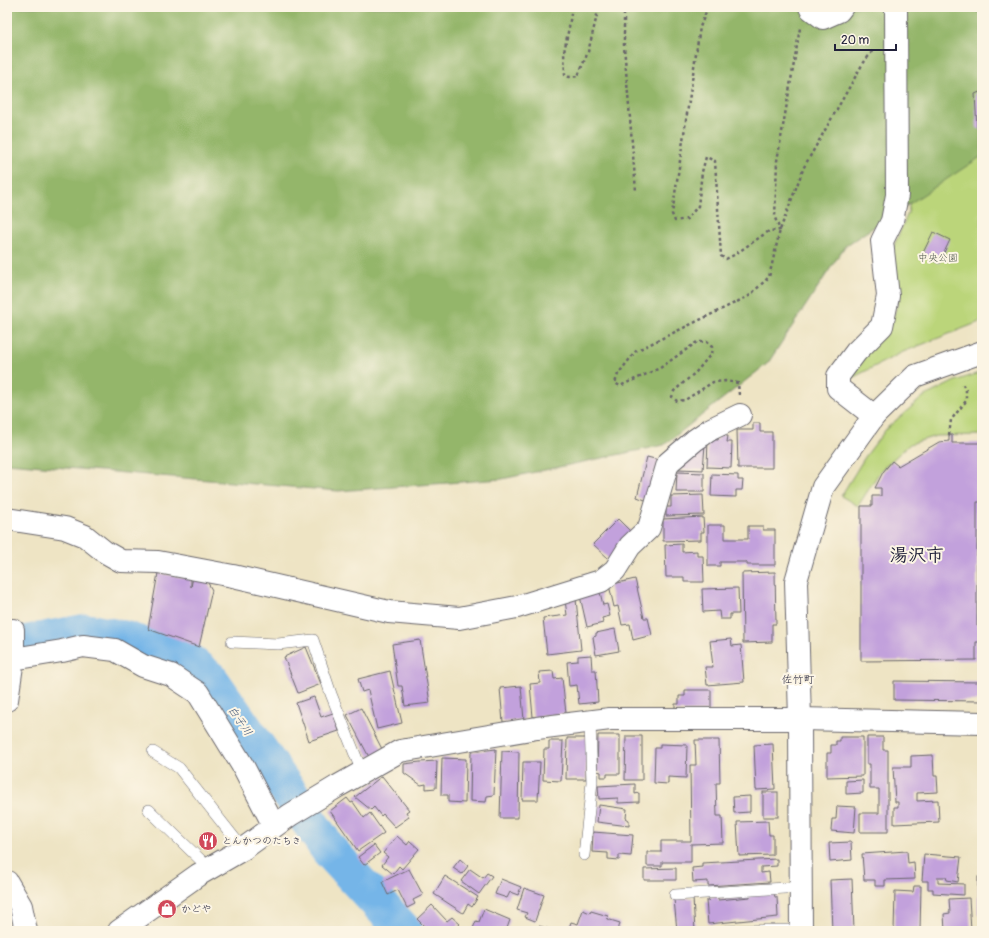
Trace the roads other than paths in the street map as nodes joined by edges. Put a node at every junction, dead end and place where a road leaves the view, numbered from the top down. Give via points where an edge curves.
1 (810, 7) edge
2 (842, 7) edge
3 (896, 7) edge
4 (982, 352) edge
5 (740, 415) road end
6 (874, 416) junction
7 (7, 519) edge
8 (10, 631) edge
9 (232, 642) dead end
10 (10, 659) edge
11 (7, 700) edge
12 (800, 719) junction
13 (590, 722) junction
14 (982, 723) edge
15 (154, 752) dead end
16 (362, 772) junction
17 (149, 810) dead end
18 (282, 820) junction
19 (243, 849) junction
20 (584, 856) dead end
21 (210, 869) junction
22 (7, 882) edge
23 (800, 887) junction
24 (675, 895) dead end
25 (801, 930) edge
26 (26, 931) edge
27 (119, 931) edge
28 (727, 931) edge

1 - 2 street via 823,18
3 - 6 street via 897,195 892,221 882,241 888,296 882,326 856,352 838,376 838,388
4 - 6 street via 915,376
5 - 7 street via 711,429 668,463 649,528 630,546 615,570 601,582 517,607 459,618 389,612 233,576 158,562 121,561 85,536 65,528
6 - 12 street via 823,487 796,581
8 - 10 street
9 - 16 lane via 278,644 313,640
10 - 11 street
10 - 18 street via 83,646 115,650 143,666 171,675 198,693 244,768
12 - 13 street via 610,719
12 - 14 street
12 - 23 street
13 - 16 street via 400,751
13 - 20 lane via 592,782
15 - 19 lane via 179,768
16 - 18 street
17 - 21 lane
18 - 19 street
19 - 21 street
21 - 27 street
22 - 26 street via 21,906
23 - 24 lane
23 - 25 street
25 - 28 lane

